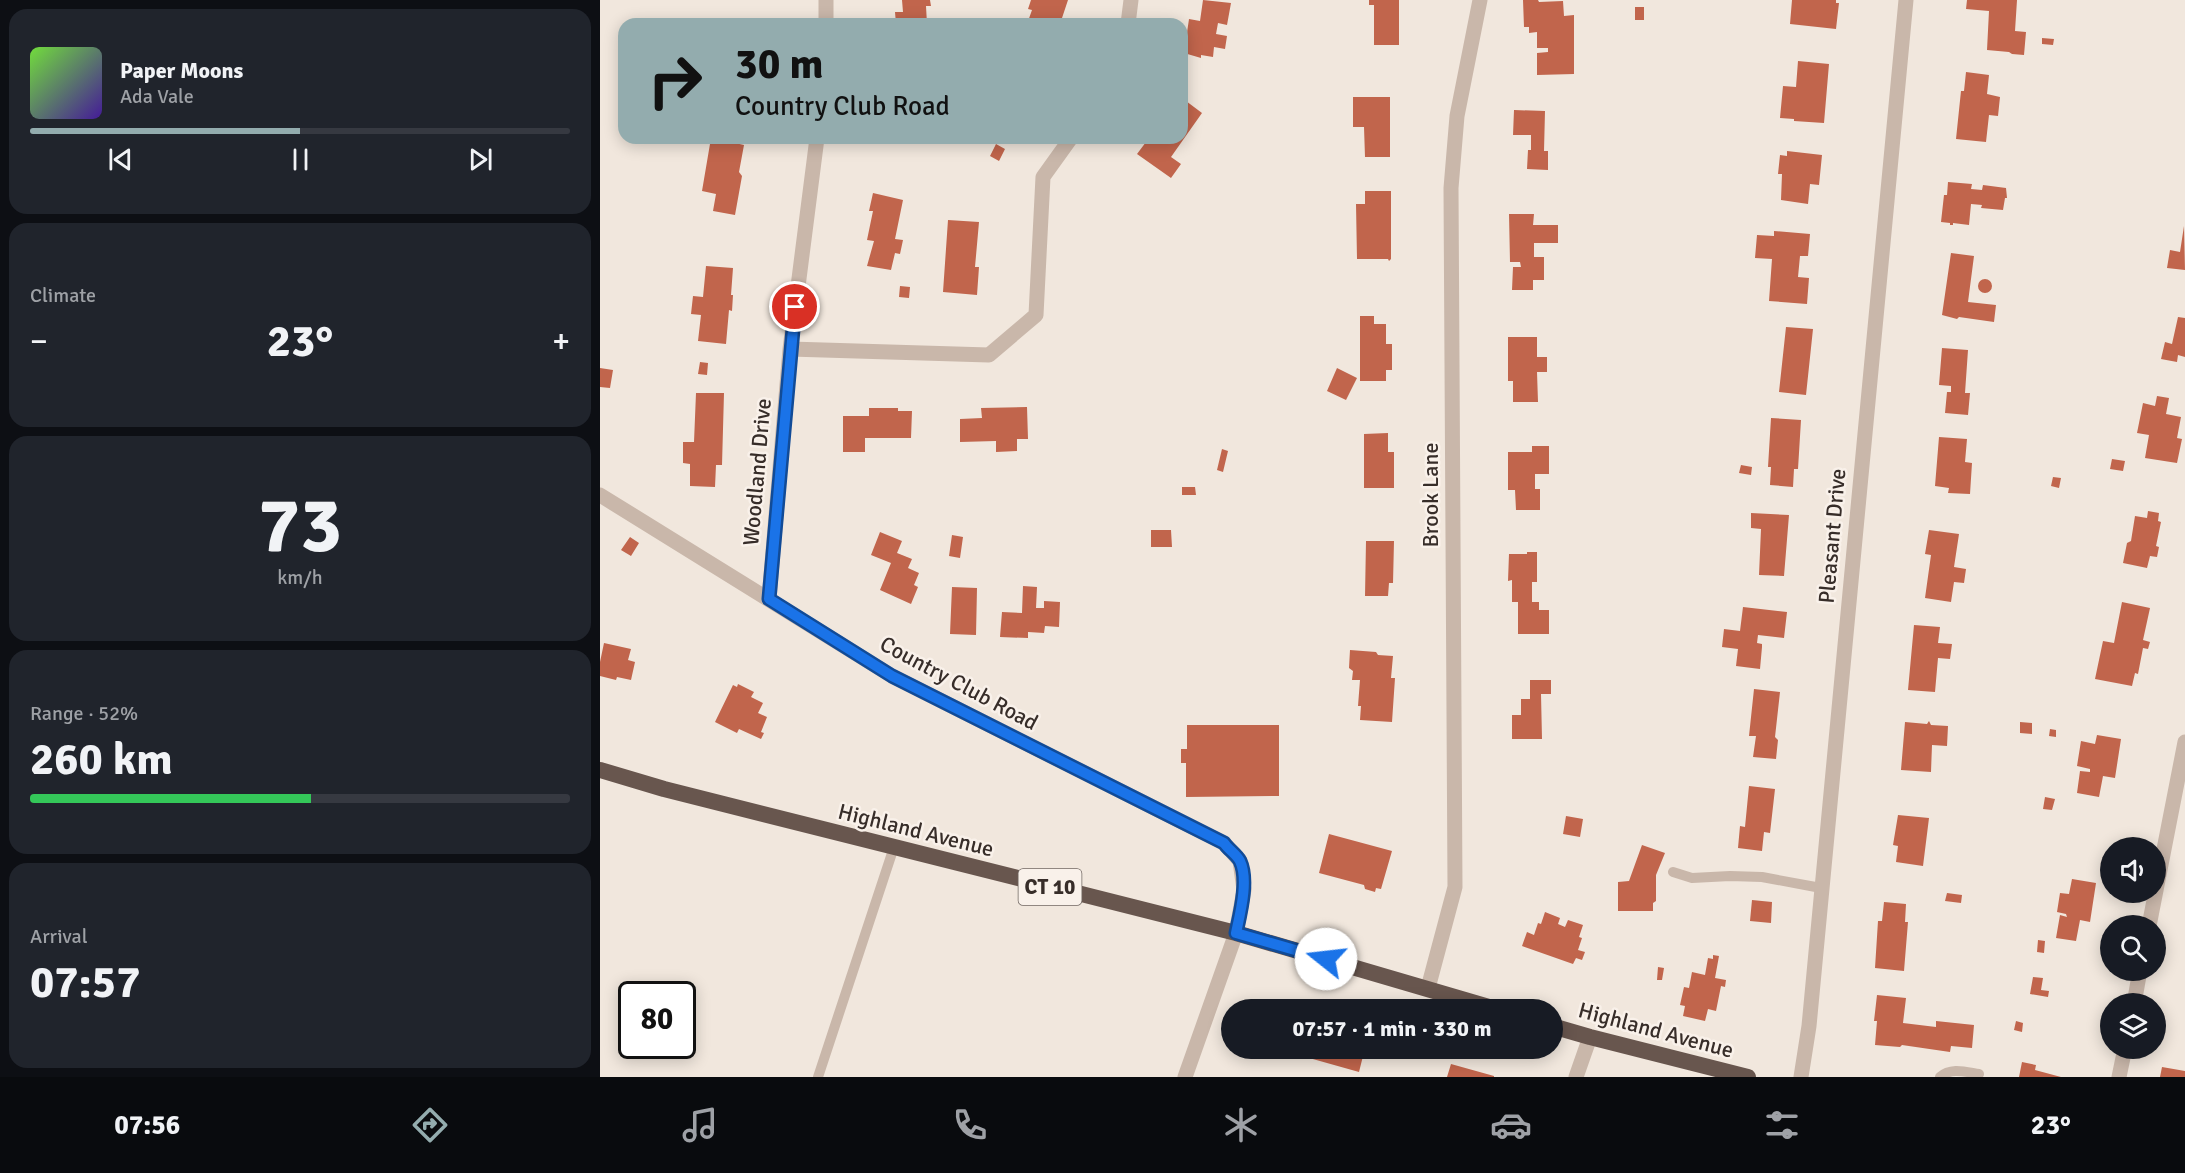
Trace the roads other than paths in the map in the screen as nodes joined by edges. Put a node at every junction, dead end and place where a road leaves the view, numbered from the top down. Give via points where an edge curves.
1 (826, 0) edge
2 (1131, 0) edge
3 (1480, 0) edge
4 (1906, 0) edge
5 (826, 18) edge
6 (1129, 18) edge
7 (816, 144) edge
8 (1067, 144) edge
9 (790, 350) junction
10 (600, 495) edge
11 (769, 599) junction
12 (2185, 742) edge
13 (600, 770) edge
14 (894, 847) junction
15 (1673, 872) dead end
16 (1821, 888) junction
17 (2151, 915) edge
18 (1236, 933) junction
19 (1428, 988) junction
20 (1464, 999) edge
21 (1563, 1029) edge
22 (1590, 1037) junction
23 (2123, 1059) edge
24 (1980, 1074) dead end
25 (818, 1077) edge
26 (1185, 1077) edge
27 (1576, 1077) edge
28 (1748, 1077) edge
29 (1801, 1077) edge
30 (1940, 1077) edge
31 (2119, 1077) edge

1 - 5 street
2 - 6 street
3 - 19 street, Brook Lane via 1457,116 1451,188 1455,887
4 - 16 street, Pleasant Drive
7 - 9 street, Woodland Drive
8 - 9 street via 1043,177 1036,315 989,355
9 - 11 street, Woodland Drive
10 - 11 street, Country Club Road
11 - 18 street, Country Club Road via 892,676 1224,843 1240,861 1244,890
12 - 17 street
13 - 14 highway, Highland Avenue / CT 10
14 - 18 highway, Highland Avenue / CT 10
14 - 25 lane
15 - 16 lane via 1692,878 1762,877
16 - 29 street, Pleasant Drive
18 - 19 highway, Highland Avenue / CT 10
18 - 26 street, Country Club Road
19 - 20 highway, Highland Avenue / CT 10
21 - 22 highway, Highland Avenue
22 - 27 street
22 - 28 highway, Highland Avenue
23 - 31 street
24 - 30 lane via 1946,1072

